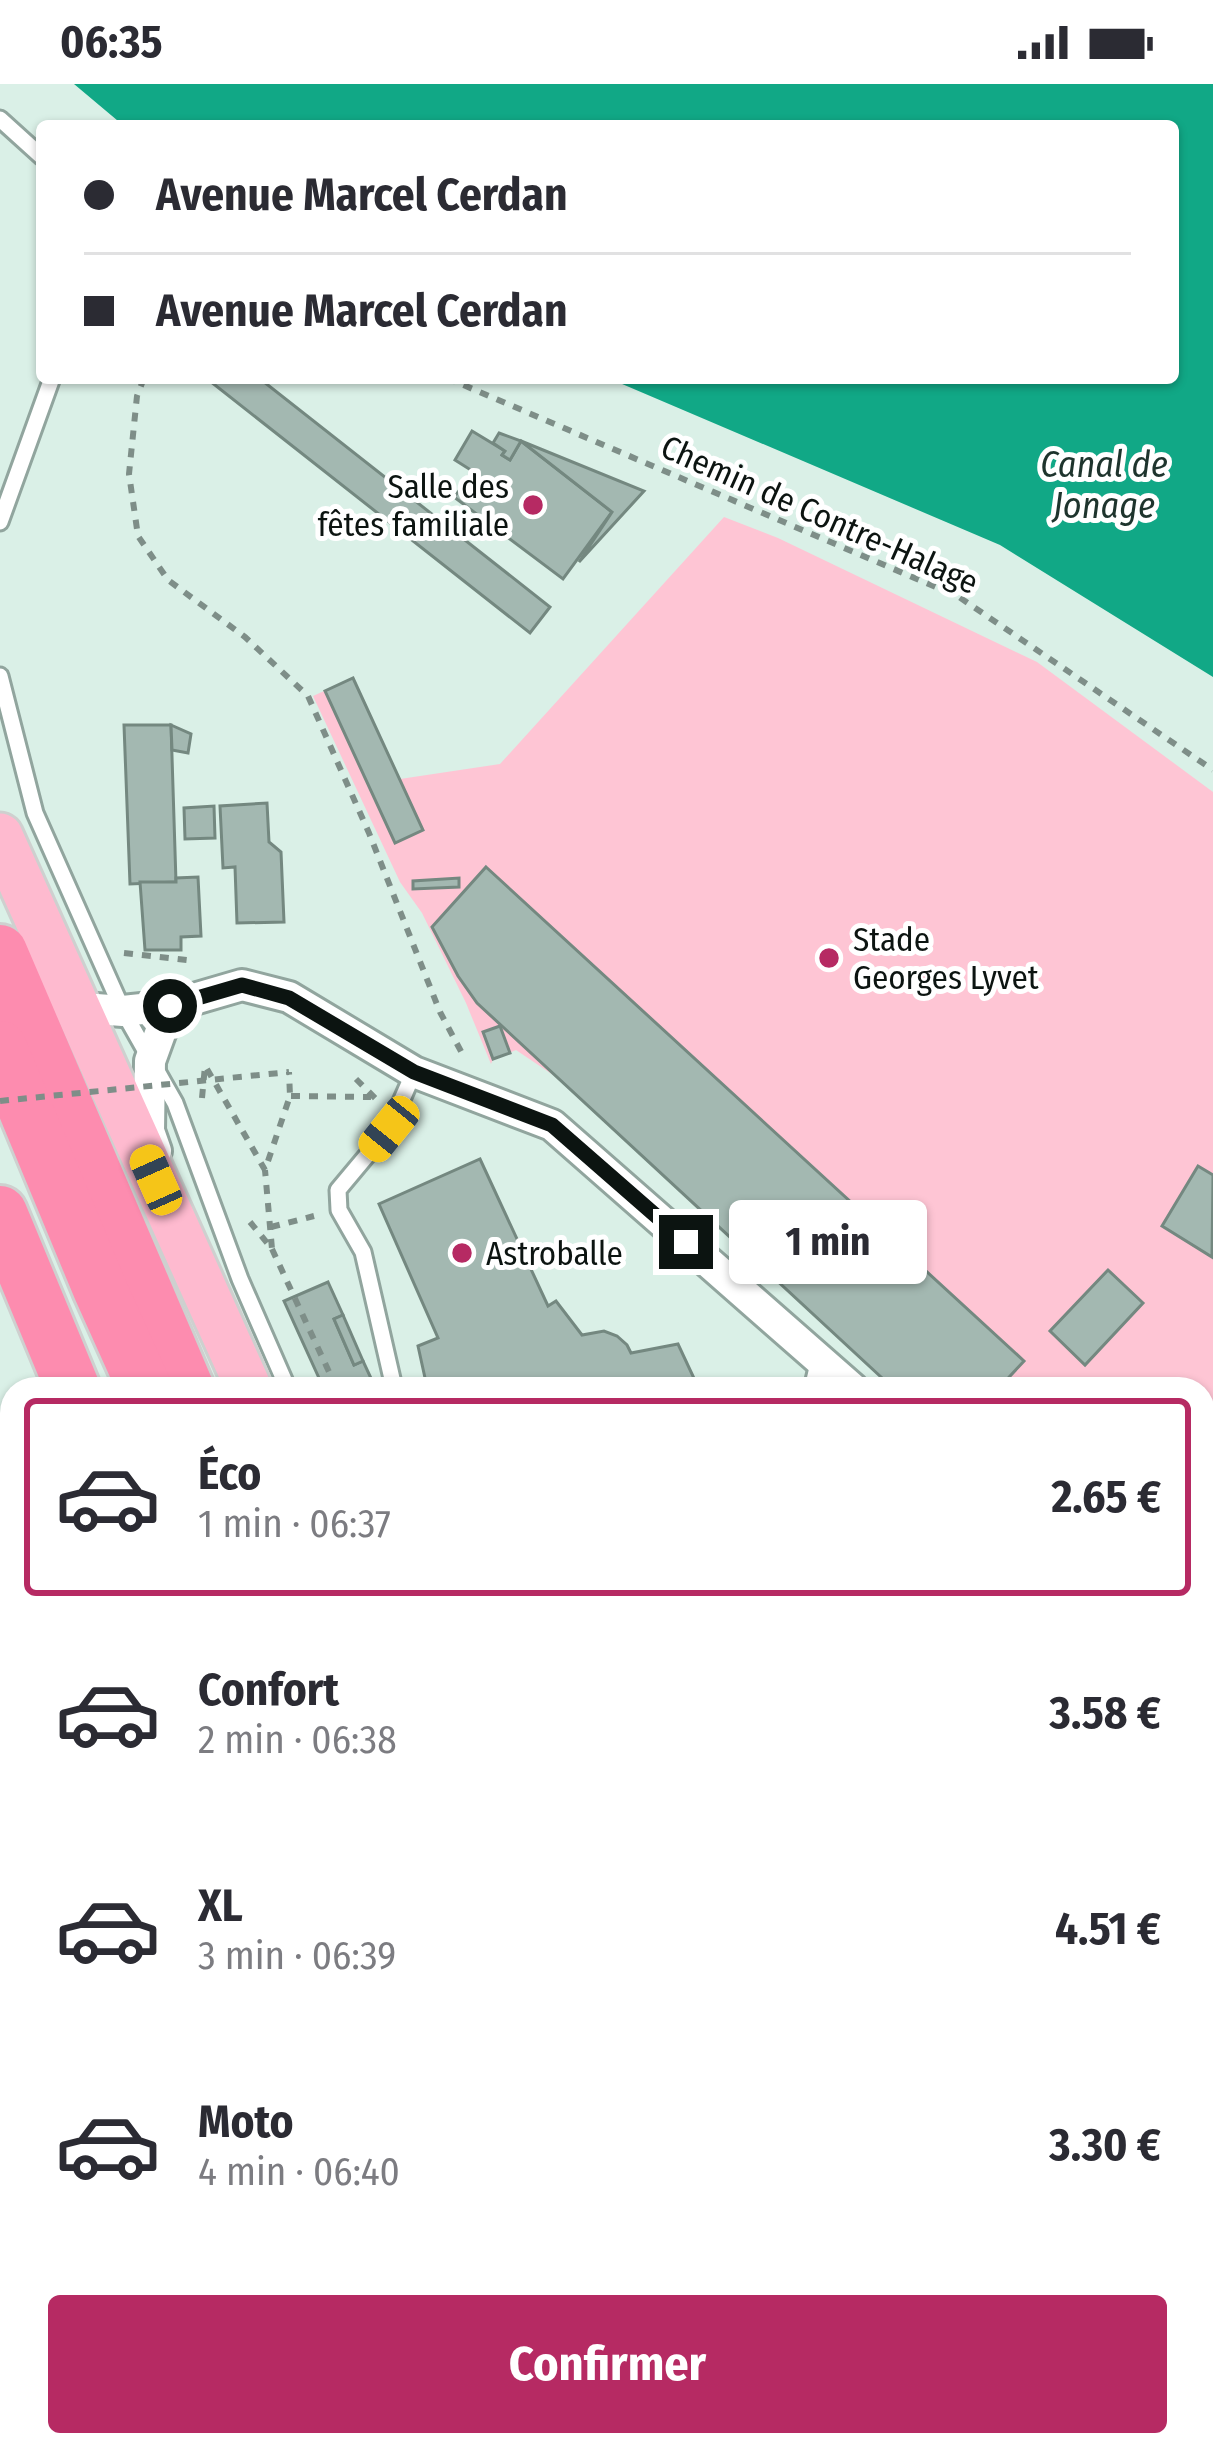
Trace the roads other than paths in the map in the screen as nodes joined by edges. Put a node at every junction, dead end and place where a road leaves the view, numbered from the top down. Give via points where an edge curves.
1 (0, 118) edge
2 (36, 152) edge
3 (50, 384) edge
4 (0, 522) edge
5 (0, 676) edge
6 (0, 836) edge
7 (0, 952) edge
8 (170, 1006) junction
9 (102, 1014) junction
10 (0, 1048) edge
11 (150, 1060) junction
12 (414, 1072) junction
13 (0, 1214) edge
14 (171, 1214) junction
15 (816, 1374) edge
16 (69, 1377) edge
17 (140, 1377) edge
18 (182, 1377) edge
19 (244, 1377) edge
20 (284, 1377) edge
21 (392, 1377) edge

1 - 2 lane
3 - 4 lane
5 - 9 lane via 34,813
6 - 9 main road
7 - 18 highway
8 - 9 street
8 - 11 street
8 - 12 street via 242,985 258,989 289,998
9 - 11 lane
9 - 14 main road
10 - 17 highway
11 - 14 street via 149,1131
11 - 20 lane via 175,1103
12 - 15 street via 552,1125
12 - 21 lane via 389,1129 338,1190 339,1210 363,1252
13 - 16 highway
14 - 19 main road

